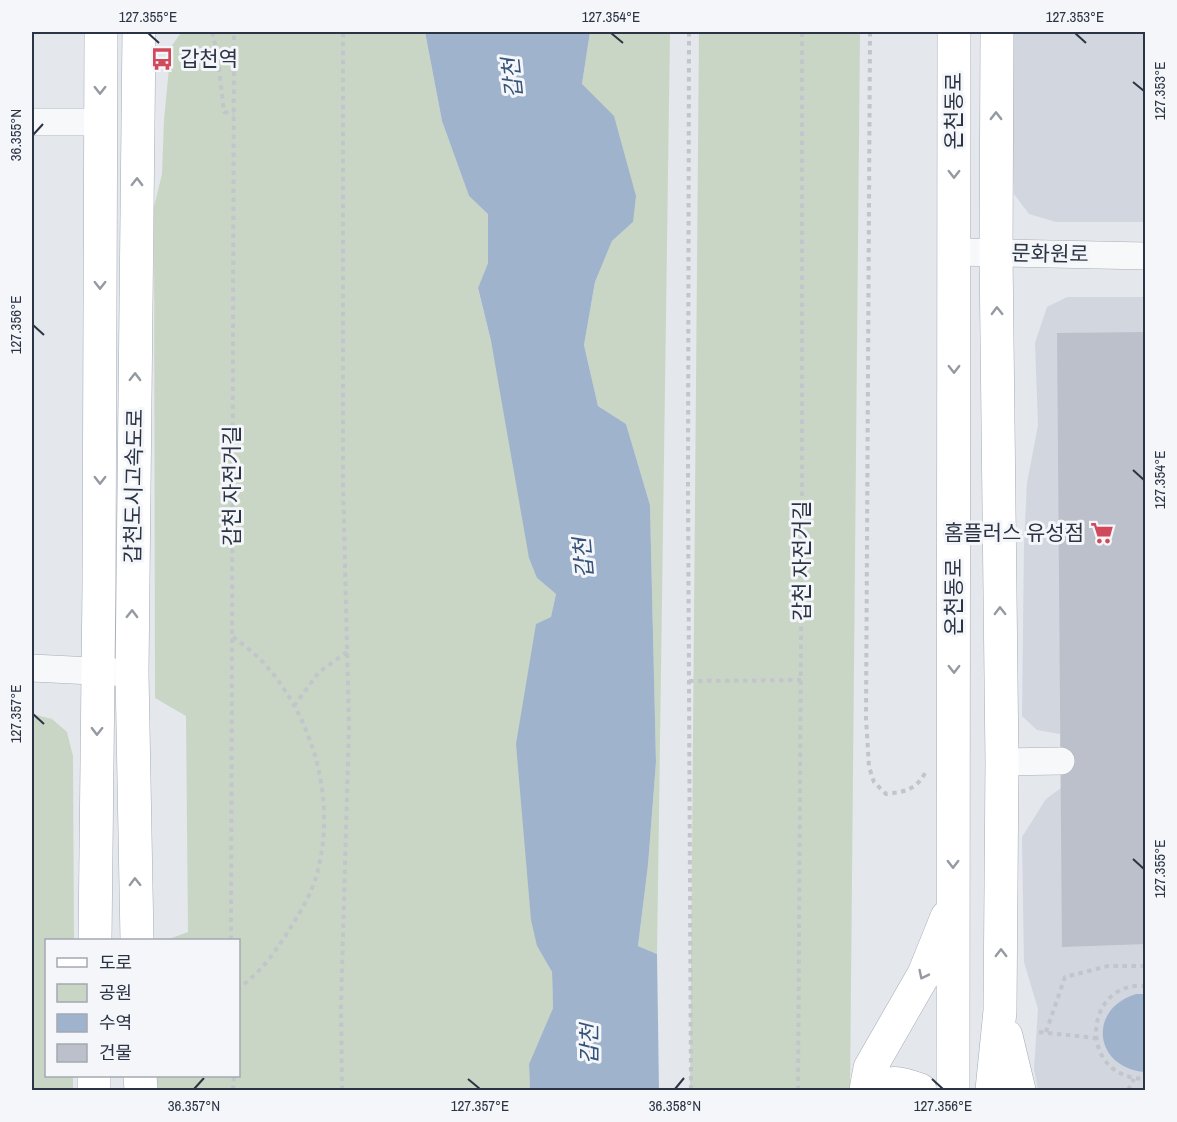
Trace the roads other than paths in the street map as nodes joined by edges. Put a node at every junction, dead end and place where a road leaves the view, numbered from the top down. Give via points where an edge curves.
1 (101, 32) edge
2 (139, 32) edge
3 (954, 32) edge
4 (997, 32) edge
5 (32, 122) edge
6 (100, 122) junction
7 (954, 252) junction
8 (996, 253) junction
9 (1146, 256) edge
10 (32, 668) edge
11 (98, 672) junction
12 (132, 673) junction
13 (1002, 762) junction
14 (1060, 762) dead end
15 (953, 901) junction
16 (95, 939) edge
17 (137, 939) edge
18 (1000, 1011) junction
19 (866, 1090) edge
20 (875, 1090) edge
21 (921, 1090) edge
22 (953, 1090) edge
23 (992, 1090) edge
24 (1019, 1090) edge

1 -> 6 main road, 갑천도시고속도로
12 -> 2 main road, 갑천도시고속도로
3 -> 7 main road, 온천동로
8 -> 4 main road, 온천동로
5 - 6 street
6 -> 11 main road, 갑천도시고속도로
7 - 8 street, 문화원로
7 -> 15 main road, 온천동로
8 - 9 street, 문화원로
13 -> 8 main road, 온천동로
10 - 11 street
11 - 12 street
11 -> 16 main road, 갑천도시고속도로
17 -> 12 main road, 갑천도시고속도로
13 - 14 street
18 -> 13 main road, 온천동로
15 -> 19 main road via 924,974 870,1068
15 - 22 main road, 온천동로
18 - 23 main road
18 - 24 main road
20 - 21 main road via 891,1083

